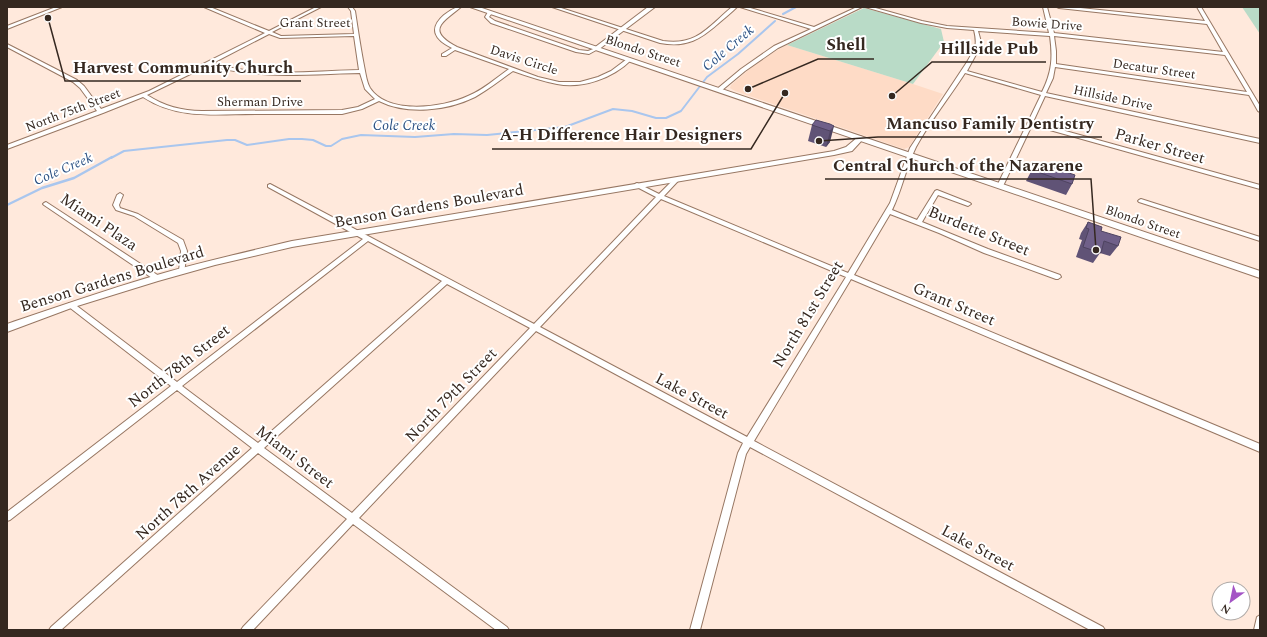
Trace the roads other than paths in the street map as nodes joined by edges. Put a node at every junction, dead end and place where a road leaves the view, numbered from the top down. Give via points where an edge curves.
1 (60, 7) edge
2 (206, 7) edge
3 (319, 7) edge
4 (350, 7) edge
5 (459, 7) edge
6 (473, 7) edge
7 (554, 7) edge
8 (574, 7) edge
9 (652, 7) edge
10 (735, 7) edge
11 (742, 7) edge
12 (860, 7) edge
13 (867, 7) edge
14 (1044, 7) edge
15 (1059, 7) edge
16 (1199, 7) edge
17 (568, 12) junction
18 (1208, 23) junction
19 (7, 28) edge
20 (813, 28) junction
21 (622, 29) junction
22 (976, 30) junction
23 (268, 33) junction
24 (1052, 34) junction
25 (357, 35) junction
26 (7, 44) edge
27 (455, 48) junction
28 (596, 49) junction
29 (1227, 54) junction
30 (444, 55) dead end
31 (629, 60) junction
32 (209, 63) junction
33 (1054, 65) junction
34 (512, 69) junction
35 (363, 71) junction
36 (962, 71) junction
37 (716, 89) junction
38 (1044, 94) junction
39 (1251, 94) junction
40 (144, 95) junction
41 (379, 99) junction
42 (1260, 110) edge
43 (101, 112) junction
44 (1031, 123) junction
45 (860, 138) junction
46 (1260, 141) edge
47 (7, 148) edge
48 (910, 155) junction
49 (676, 180) junction
50 (637, 185) junction
51 (270, 186) dead end
52 (1000, 186) junction
53 (1260, 187) edge
54 (120, 195) dead end
55 (659, 196) junction
56 (1141, 201) dead end
57 (46, 204) dead end
58 (968, 204) dead end
59 (889, 211) junction
60 (919, 222) junction
61 (356, 232) junction
62 (368, 238) junction
63 (1260, 239) edge
64 (182, 271) junction
65 (1260, 275) edge
66 (849, 276) junction
67 (1058, 277) dead end
68 (157, 278) junction
69 (447, 280) junction
70 (71, 305) junction
71 (535, 327) junction
72 (7, 328) edge
73 (176, 386) junction
74 (748, 441) junction
75 (258, 448) junction
76 (1260, 448) edge
77 (7, 517) edge
78 (353, 518) junction
79 (1260, 620) edge
80 (54, 630) edge
81 (246, 630) edge
82 (504, 630) edge
83 (696, 630) edge
84 (1100, 630) edge
85 (1259, 630) edge

1 - 19 street
2 - 23 street, Grant Street
3 - 23 street, North 75th Street
4 - 25 street
5 - 27 street, Davis Circle via 443,17 436,30 443,41
6 - 28 main road, Blondo Street
7 - 17 street
8 - 17 street
9 - 21 street
10 - 21 street via 700,37 687,43 671,44
11 - 20 street
12 - 20 street
13 - 22 street, Bowie Drive via 929,24
14 - 24 street
15 - 18 street
16 - 18 street
17 - 21 street
18 - 29 street
20 - 37 street via 762,56
21 - 28 street
22 - 24 street, Bowie Drive
22 - 36 street, North 81st Street via 978,47
23 - 25 street, Grant Street via 286,37
23 - 32 street, North 75th Street
24 - 29 street, Bowie Drive
24 - 33 street
25 - 35 street
26 - 43 street via 75,81
27 - 30 street
27 - 34 street, Davis Circle
28 - 31 main road, Blondo Street
29 - 39 street
31 - 34 street, Davis Circle via 605,76 572,83 546,82
31 - 37 main road, Blondo Street
32 - 35 street via 229,70 254,74
32 - 40 street, North 75th Street
33 - 38 street
33 - 39 street, Decatur Street
34 - 41 street via 475,95 449,104 410,107
35 - 41 street via 368,89
36 - 38 street, Hillside Drive
36 - 48 street, North 81st Street
37 - 45 main road, Blondo Street
38 - 44 street
38 - 46 street, Hillside Drive
39 - 42 street
40 - 41 street, Sherman Drive via 168,109 202,113 342,112 360,108
40 - 43 street, North 75th Street
43 - 47 street, North 75th Street
44 - 52 street
44 - 53 street, Parker Street
45 - 48 main road, Blondo Street
45 - 49 street, Benson Gardens Boulevard via 852,147 842,152
48 - 52 main road, Blondo Street
48 - 59 street, North 81st Street via 898,194
49 - 50 street, Benson Gardens Boulevard
49 - 55 street, North 79th Street
50 - 55 street, Grant Street
50 - 61 street, Benson Gardens Boulevard
51 - 61 street, Lake Street
52 - 65 main road, Blondo Street
54 - 64 street via 116,205 118,209 136,215 181,242 184,250
55 - 66 street, Grant Street
55 - 71 street, North 79th Street
56 - 63 street
57 - 68 street, Miami Plaza
58 - 60 street via 937,192
59 - 60 street, Burdette Street
59 - 66 street, North 81st Street
60 - 67 street, Burdette Street via 986,251
61 - 62 street, Lake Street
61 - 64 street, Benson Gardens Boulevard via 243,255
62 - 69 street, Lake Street
62 - 73 street, North 78th Street
64 - 68 street, Benson Gardens Boulevard
66 - 74 street, North 81st Street
66 - 76 street, Grant Street
68 - 70 street, Benson Gardens Boulevard
69 - 71 street, Lake Street
69 - 75 street, North 78th Avenue
70 - 72 street, Benson Gardens Boulevard
70 - 73 street, Miami Street
71 - 74 street, Lake Street
71 - 78 street, North 79th Street
73 - 75 street, Miami Street
73 - 77 street, North 78th Street
74 - 83 street, North 81st Street via 742,453
74 - 84 street, Lake Street
75 - 78 street, Miami Street
75 - 80 street, North 78th Avenue
78 - 81 street, North 79th Street
78 - 82 street, Miami Street
79 - 85 street

